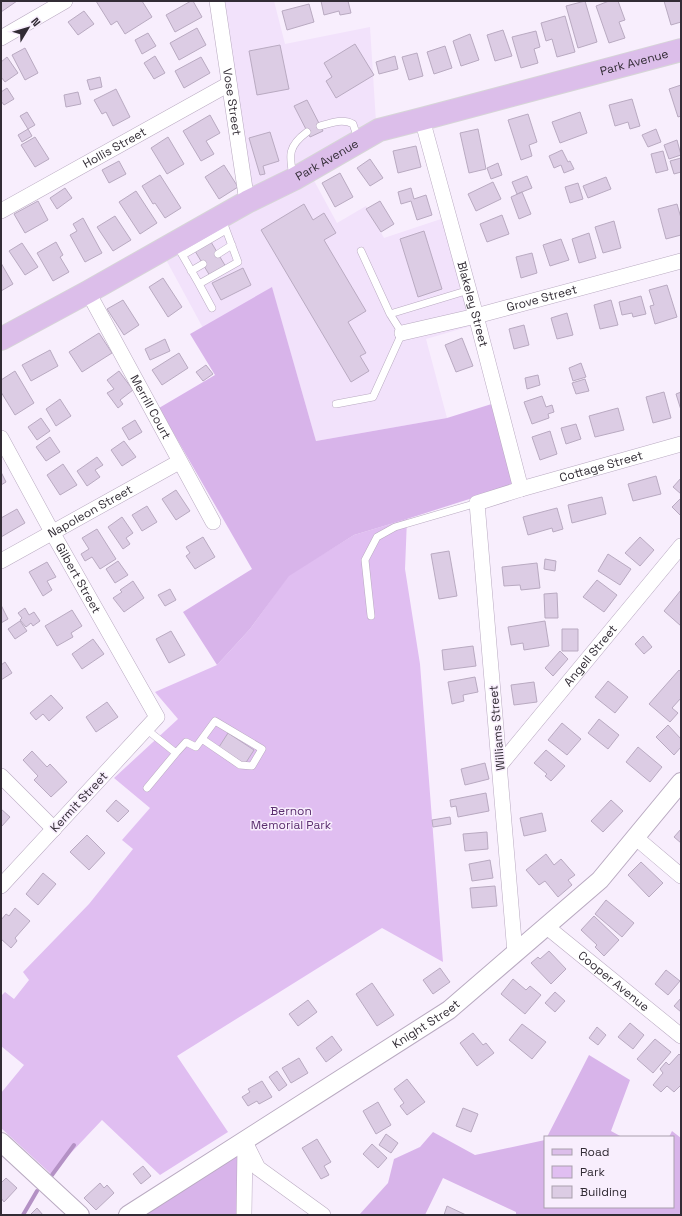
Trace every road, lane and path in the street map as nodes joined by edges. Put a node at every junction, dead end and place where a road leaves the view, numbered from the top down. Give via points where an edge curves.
1 (65, 1) edge
2 (217, 1) edge
3 (1, 38) edge
4 (681, 50) edge
5 (229, 84) junction
6 (422, 119) junction
7 (320, 126) dead end
8 (307, 132) dead end
9 (359, 141) junction
10 (294, 178) junction
11 (247, 202) junction
12 (1, 211) edge
13 (224, 223) junction
14 (232, 245) junction
15 (179, 249) junction
16 (361, 251) dead end
17 (218, 254) dead end
18 (681, 261) edge
19 (203, 264) dead end
20 (191, 271) junction
21 (199, 284) junction
22 (468, 290) junction
23 (88, 292) junction
24 (212, 308) dead end
25 (390, 314) junction
26 (476, 316) junction
27 (402, 333) junction
28 (1, 339) edge
29 (336, 404) dead end
30 (1, 438) edge
31 (681, 444) edge
32 (179, 462) junction
33 (520, 489) junction
34 (477, 503) junction
35 (213, 522) dead end
36 (52, 532) junction
37 (681, 546) edge
38 (1, 561) edge
39 (372, 616) dead end
40 (158, 717) joint
41 (146, 729) junction
42 (202, 739) junction
43 (176, 753) junction
44 (500, 765) junction
45 (1, 776) edge
46 (681, 782) edge
47 (147, 788) dead end
48 (54, 829) junction
49 (635, 837) junction
50 (681, 876) edge
51 (1, 886) edge
52 (547, 927) junction
53 (515, 953) junction
54 (681, 1036) edge
55 (1, 1142) edge
56 (245, 1142) junction
57 (80, 1215) edge
58 (128, 1215) edge
59 (244, 1215) edge
60 (323, 1215) edge

1 - 3 street
2 - 5 street, Vose Street
4 - 6 main road, Park Avenue
5 - 11 street, Vose Street
5 - 12 street, Hollis Street
6 - 9 main road, Park Avenue via 379,130
6 - 22 street, Blakeley Street
7 - 9 lane via 348,121 352,124
8 - 10 lane via 300,137 290,153
9 - 10 main road, Park Avenue
10 - 11 main road, Park Avenue
11 - 13 main road, Park Avenue
13 - 14 lane
13 - 15 main road, Park Avenue
14 - 17 lane
14 - 21 lane via 238,262
15 - 20 lane
15 - 23 main road, Park Avenue
16 - 25 lane
18 - 26 street, Grove Street
19 - 20 lane
20 - 21 lane
21 - 24 lane
22 - 25 lane
22 - 26 street, Blakeley Street
23 - 28 main road, Park Avenue
23 - 32 street, Merrill Court
25 - 27 lane
26 - 27 street, Grove Street
26 - 33 street, Blakeley Street
27 - 29 lane via 373,397
30 - 36 street, Gilbert Street
31 - 33 street, Cottage Street
32 - 35 street, Merrill Court
32 - 36 street, Napoleon Street
33 - 34 street, Cottage Street
34 - 39 lane via 395,528 377,537 365,560
34 - 44 street, Williams Street
36 - 38 street, Napoleon Street
36 - 40 street, Gilbert Street
37 - 44 street, Angell Street
40 - 41 street, Kermit Street
41 - 43 lane
41 - 48 street, Kermit Street
42 - 42 lane via 215,721 262,749 252,766 240,765
42 - 43 lane via 196,747 186,742
43 - 47 lane
44 - 53 street, Williams Street
45 - 48 street
46 - 49 street, Knight Street
48 - 51 street, Kermit Street
49 - 50 street
49 - 52 street, Knight Street via 600,880
52 - 53 street, Knight Street
52 - 54 street, Cooper Avenue
53 - 56 street, Knight Street via 449,1010
55 - 57 street
56 - 58 street, Knight Street
56 - 59 street
56 - 60 street via 258,1168

